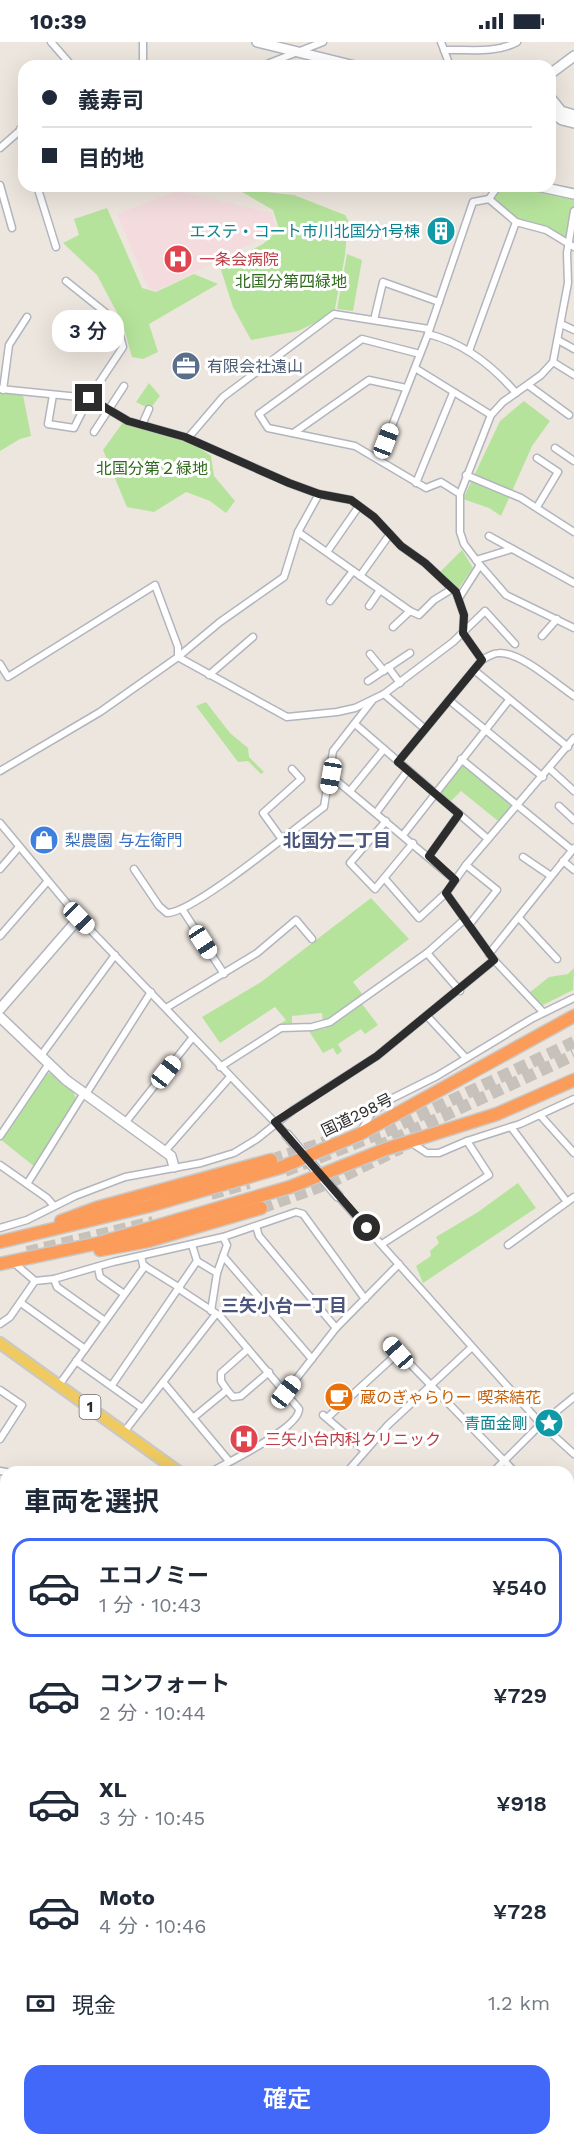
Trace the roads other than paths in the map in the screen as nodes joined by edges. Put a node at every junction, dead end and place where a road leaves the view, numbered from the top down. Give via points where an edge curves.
1 (51, 42) edge
2 (143, 42) edge
3 (257, 42) edge
4 (323, 42) edge
5 (441, 42) edge
6 (516, 42) edge
7 (308, 45) edge
8 (444, 50) junction
9 (297, 52) junction
10 (574, 56) edge
11 (67, 60) edge
12 (143, 60) edge
13 (285, 60) edge
14 (315, 60) edge
15 (448, 60) edge
16 (556, 70) edge
17 (556, 105) edge
18 (556, 116) edge
19 (574, 116) edge
20 (574, 123) edge
21 (18, 132) edge
22 (0, 148) edge
23 (0, 185) edge
24 (556, 190) edge
25 (39, 192) edge
26 (493, 192) edge
27 (574, 194) edge
28 (489, 199) junction
29 (574, 211) edge
30 (516, 222) junction
31 (12, 228) dead end
32 (571, 245) edge
33 (56, 247) dead end
34 (66, 281) dead end
35 (571, 284) edge
36 (438, 302) junction
37 (27, 318) dead end
38 (374, 320) junction
39 (561, 324) junction
40 (574, 330) edge
41 (429, 331) junction
42 (558, 340) junction
43 (574, 349) edge
44 (469, 351) junction
45 (420, 354) junction
46 (553, 362) junction
47 (415, 368) junction
48 (574, 375) edge
49 (528, 385) junction
50 (124, 386) dead end
51 (406, 388) junction
52 (2, 389) edge
53 (453, 393) junction
54 (516, 393) junction
55 (53, 395) junction
56 (89, 398) junction
57 (149, 409) dead end
58 (109, 410) junction
59 (491, 415) junction
60 (569, 415) dead end
61 (142, 425) junction
62 (94, 432) dead end
63 (295, 432) junction
64 (188, 438) junction
65 (555, 448) dead end
66 (537, 458) dead end
67 (379, 459) junction
68 (574, 461) edge
69 (466, 475) junction
70 (416, 483) junction
71 (319, 494) junction
72 (460, 494) junction
73 (359, 506) junction
74 (537, 507) junction
75 (298, 532) junction
76 (574, 532) edge
77 (390, 534) junction
78 (489, 536) dead end
79 (512, 549) junction
80 (327, 552) junction
81 (478, 563) junction
82 (353, 571) junction
83 (360, 576) junction
84 (574, 583) edge
85 (452, 589) junction
86 (380, 590) junction
87 (459, 598) junction
88 (330, 601) dead end
89 (369, 606) dead end
90 (410, 611) junction
91 (557, 619) junction
92 (393, 627) dead end
93 (574, 628) edge
94 (463, 633) junction
95 (542, 636) dead end
96 (253, 637) dead end
97 (515, 644) dead end
98 (410, 653) dead end
99 (370, 654) dead end
100 (178, 657) junction
101 (482, 660) junction
102 (0, 664) edge
103 (386, 669) junction
104 (474, 670) junction
105 (209, 675) junction
106 (368, 681) dead end
107 (399, 683) junction
108 (384, 694) junction
109 (574, 696) edge
110 (373, 700) junction
111 (449, 700) junction
112 (509, 700) junction
113 (355, 724) junction
114 (425, 729) junction
115 (485, 729) junction
116 (574, 738) edge
117 (568, 747) junction
118 (384, 749) junction
119 (461, 759) junction
120 (398, 762) junction
121 (292, 769) dead end
122 (550, 769) junction
123 (408, 770) junction
124 (0, 771) edge
125 (331, 776) junction
126 (543, 777) junction
127 (350, 791) junction
128 (574, 791) edge
129 (434, 792) junction
130 (517, 806) junction
131 (559, 806) dead end
132 (376, 813) junction
133 (459, 814) junction
134 (574, 820) edge
135 (386, 821) junction
136 (0, 823) edge
137 (403, 835) junction
138 (281, 838) junction
139 (488, 839) junction
140 (413, 843) junction
141 (19, 847) junction
142 (573, 849) edge
143 (429, 856) junction
144 (523, 857) dead end
145 (563, 861) junction
146 (466, 865) junction
147 (0, 869) edge
148 (134, 869) dead end
149 (574, 870) edge
150 (552, 876) junction
151 (385, 879) junction
152 (455, 880) junction
153 (47, 882) junction
154 (446, 893) junction
155 (182, 909) junction
156 (79, 918) junction
157 (520, 919) junction
158 (467, 922) junction
159 (0, 936) edge
160 (312, 939) dead end
161 (427, 952) junction
162 (115, 955) junction
163 (492, 957) junction
164 (557, 959) dead end
165 (224, 974) junction
166 (460, 991) junction
167 (151, 992) junction
168 (574, 998) edge
169 (166, 1008) junction
170 (0, 1009) edge
171 (543, 1012) junction
172 (574, 1016) edge
173 (0, 1017) edge
174 (428, 1017) junction
175 (193, 1037) junction
176 (40, 1057) junction
177 (466, 1058) junction
178 (48, 1065) junction
179 (220, 1067) junction
180 (230, 1077) junction
181 (574, 1080) edge
182 (85, 1094) junction
183 (574, 1099) edge
184 (540, 1115) junction
185 (275, 1122) junction
186 (125, 1123) junction
187 (511, 1127) junction
188 (360, 1134) junction
189 (287, 1135) joint
190 (0, 1136) edge
191 (467, 1141) junction
192 (410, 1142) junction
193 (165, 1151) junction
194 (574, 1154) edge
195 (305, 1158) junction
196 (271, 1160) tunnel mouth
197 (174, 1167) junction
198 (1, 1168) edge
199 (320, 1175) junction
200 (27, 1184) junction
201 (338, 1196) joint
202 (574, 1197) edge
203 (567, 1202) junction
204 (54, 1206) junction
205 (261, 1208) tunnel mouth
206 (256, 1226) junction
207 (0, 1228) edge
208 (223, 1237) junction
209 (15, 1238) junction
210 (0, 1242) edge
211 (382, 1244) junction
212 (192, 1245) junction
213 (508, 1245) dead end
214 (42, 1255) junction
215 (141, 1256) junction
216 (223, 1256) junction
217 (197, 1261) junction
218 (6, 1263) edge
219 (399, 1264) junction
220 (145, 1266) junction
221 (98, 1268) junction
222 (217, 1273) junction
223 (54, 1279) junction
224 (35, 1281) junction
225 (179, 1289) junction
226 (124, 1294) junction
227 (365, 1299) junction
228 (21, 1303) junction
229 (214, 1312) junction
230 (105, 1321) junction
231 (0, 1324) edge
232 (336, 1328) junction
233 (388, 1341) dead end
234 (0, 1343) edge
235 (472, 1347) junction
236 (86, 1349) junction
237 (248, 1349) junction
238 (398, 1353) junction
239 (312, 1359) junction
240 (76, 1361) junction
241 (269, 1372) junction
242 (163, 1382) junction
243 (59, 1385) junction
244 (112, 1385) junction
245 (429, 1386) junction
246 (0, 1390) edge
247 (227, 1390) junction
248 (286, 1392) junction
249 (574, 1396) edge
250 (142, 1407) junction
251 (193, 1418) junction
252 (541, 1424) junction
253 (124, 1432) junction
254 (0, 1438) edge
255 (364, 1450) junction
256 (574, 1454) edge
257 (503, 1460) junction
258 (229, 1461) junction
259 (171, 1466) edge
260 (221, 1466) edge
261 (352, 1466) edge
262 (498, 1466) edge
263 (510, 1466) edge

1 - 11 street
2 - 12 street
3 - 9 street
4 - 7 street
5 - 8 street
6 - 8 street via 489,50
7 - 9 street
8 - 15 street
9 - 13 street
9 - 14 street
10 - 16 street
17 - 19 street
18 - 20 street
21 - 22 street
23 - 31 street
24 - 27 street
25 - 33 street
26 - 28 street
28 - 30 street
28 - 36 street via 474,202
29 - 32 street
30 - 32 street via 546,230
30 - 44 street
32 - 35 street
34 - 56 street via 116,321 123,347
35 - 39 street
36 - 38 street via 383,282
36 - 41 street
37 - 52 street via 9,345
38 - 41 street
38 - 64 street via 334,314 223,397
39 - 40 street
39 - 42 street
41 - 44 street
41 - 45 street
42 - 43 street
42 - 46 street
44 - 54 street via 496,370
45 - 47 street
45 - 63 street via 362,339 259,414 268,428
46 - 48 street
46 - 49 street
47 - 51 street
47 - 53 street
49 - 54 street
49 - 60 street
50 - 58 street
51 - 63 street via 369,380
51 - 67 street
52 - 55 street
53 - 59 street
53 - 70 street
54 - 59 street
55 - 56 street
55 - 56 street via 48,424 74,428
56 - 58 street
57 - 61 street
58 - 61 street
58 - 62 street
59 - 69 street
61 - 64 street
63 - 67 street via 354,446
64 - 71 street
65 - 68 street
66 - 74 street via 558,472
67 - 70 street
69 - 72 street
69 - 74 street
70 - 72 street via 426,488 441,482
71 - 73 street via 351,500
71 - 75 street
72 - 81 street via 460,532
73 - 77 street
73 - 80 street
74 - 76 street
75 - 80 street
75 - 100 street via 284,577
77 - 83 street
77 - 85 street
78 - 79 street
79 - 81 street
79 - 84 street
80 - 82 street
81 - 87 street
81 - 91 street via 506,595
82 - 83 street
82 - 88 street
83 - 86 street
85 - 87 street
85 - 90 street via 419,615
86 - 89 street
86 - 90 street
87 - 94 street via 464,615
90 - 92 street
91 - 93 street
91 - 95 street
94 - 97 street via 485,611
94 - 101 street
94 - 107 street
96 - 105 street
98 - 103 street
99 - 103 street
100 - 102 street via 178,647 155,585 8,677
100 - 105 street
100 - 124 street via 100,712
101 - 104 street
101 - 109 street via 496,653 511,655
103 - 106 street
103 - 107 street
104 - 111 street
104 - 112 street
105 - 110 street via 286,717 337,712
107 - 108 street
108 - 110 street
108 - 114 street
110 - 113 street
111 - 114 street
111 - 115 street
112 - 115 street
112 - 117 street
113 - 118 street
113 - 125 street via 333,751
114 - 120 street
115 - 119 street
115 - 126 street
116 - 117 street
117 - 122 street
118 - 120 street
118 - 127 street
119 - 129 street
119 - 130 street
120 - 123 street
121 - 138 street via 301,779 262,813
122 - 126 street
122 - 128 street
123 - 129 street
123 - 132 street
125 - 127 street
125 - 138 street via 324,807
126 - 130 street
127 - 132 street
129 - 133 street
129 - 137 street
130 - 139 street
130 - 142 street
131 - 134 street
132 - 135 street
133 - 139 street
133 - 143 street
135 - 137 street
135 - 151 street via 350,863 375,889
136 - 141 street
137 - 140 street
138 - 155 street
139 - 146 street
140 - 143 street
140 - 151 street
141 - 147 street
141 - 153 street
142 - 145 street
143 - 152 street
144 - 150 street
145 - 149 street
145 - 150 street
146 - 152 street
146 - 158 street via 496,890
148 - 155 street via 164,910 171,913
150 - 157 street
151 - 154 street via 419,918
152 - 154 street
153 - 156 street
153 - 159 street
154 - 158 street
155 - 165 street
156 - 162 street
156 - 170 street
157 - 163 street
157 - 164 street
158 - 161 street
158 - 163 street
160 - 165 street via 296,920
161 - 166 street
161 - 179 street via 330,1022 281,1028
162 - 167 street
162 - 176 street
163 - 166 street
163 - 171 street
165 - 169 street
166 - 174 street
167 - 169 street
167 - 182 street
168 - 171 street
169 - 175 street
171 - 177 street
172 - 188 highway, 国道298号
173 - 176 street
174 - 177 street
174 - 185 street via 361,1067
175 - 179 street
175 - 186 street
176 - 178 street
177 - 188 street via 387,1101 371,1114
178 - 182 street
178 - 190 street
179 - 180 street
180 - 185 street
180 - 193 street
181 - 192 highway via 497,1114
182 - 186 street
182 - 200 street
183 - 184 street
184 - 187 street
184 - 194 street
185 - 189 street
185 - 197 street via 234,1153
186 - 193 street
187 - 191 street
187 - 203 street
188 - 195 highway, 国道298号
189 - 195 street
191 - 192 street via 434,1154
191 - 211 street via 489,1175
192 - 199 highway
193 - 197 street via 173,1159
195 - 199 street
195 - 209 highway, 国道298号 via 149,1206
196 - 209 highway via 96,1208
197 - 204 street via 125,1177
198 - 200 street
199 - 201 street
199 - 214 highway via 155,1228
200 - 204 street
201 - 211 street
202 - 203 street
203 - 213 street
204 - 207 street
205 - 214 highway via 148,1241 88,1253
206 - 208 street
206 - 227 street via 300,1212
206 - 232 street via 259,1236
208 - 212 street
208 - 216 street via 227,1245
209 - 210 highway, 国道298号
211 - 219 street
212 - 215 street
212 - 217 street
214 - 218 highway
215 - 220 street
215 - 221 street
216 - 222 street
216 - 239 street
217 - 222 street
217 - 225 street
218 - 224 street
219 - 227 street
219 - 235 street
220 - 225 street
220 - 226 street
221 - 223 street
221 - 226 street via 100,1276
222 - 229 street
223 - 224 street
223 - 230 street via 57,1287
224 - 228 street
225 - 229 street
225 - 244 street
226 - 230 street
227 - 232 street
228 - 231 street
228 - 236 street
229 - 237 street
229 - 242 street
230 - 236 street
232 - 239 street
233 - 238 street
234 - 243 main road, 1
235 - 245 street
235 - 252 street
236 - 240 street
237 - 241 street
237 - 247 street via 221,1373
238 - 245 street
238 - 255 street via 325,1417
239 - 248 street
240 - 243 street
240 - 244 street
241 - 247 street via 241,1396 233,1397
241 - 248 street
242 - 250 street
242 - 251 street
243 - 253 main road, 1
244 - 250 street
245 - 255 street
245 - 257 street
246 - 254 street via 22,1405
247 - 251 street
248 - 258 street via 299,1409 297,1418
249 - 252 street
250 - 253 street
251 - 258 street
252 - 256 street
252 - 257 street
253 - 259 main road, 1
255 - 261 street
257 - 262 street
257 - 263 street
258 - 260 street

